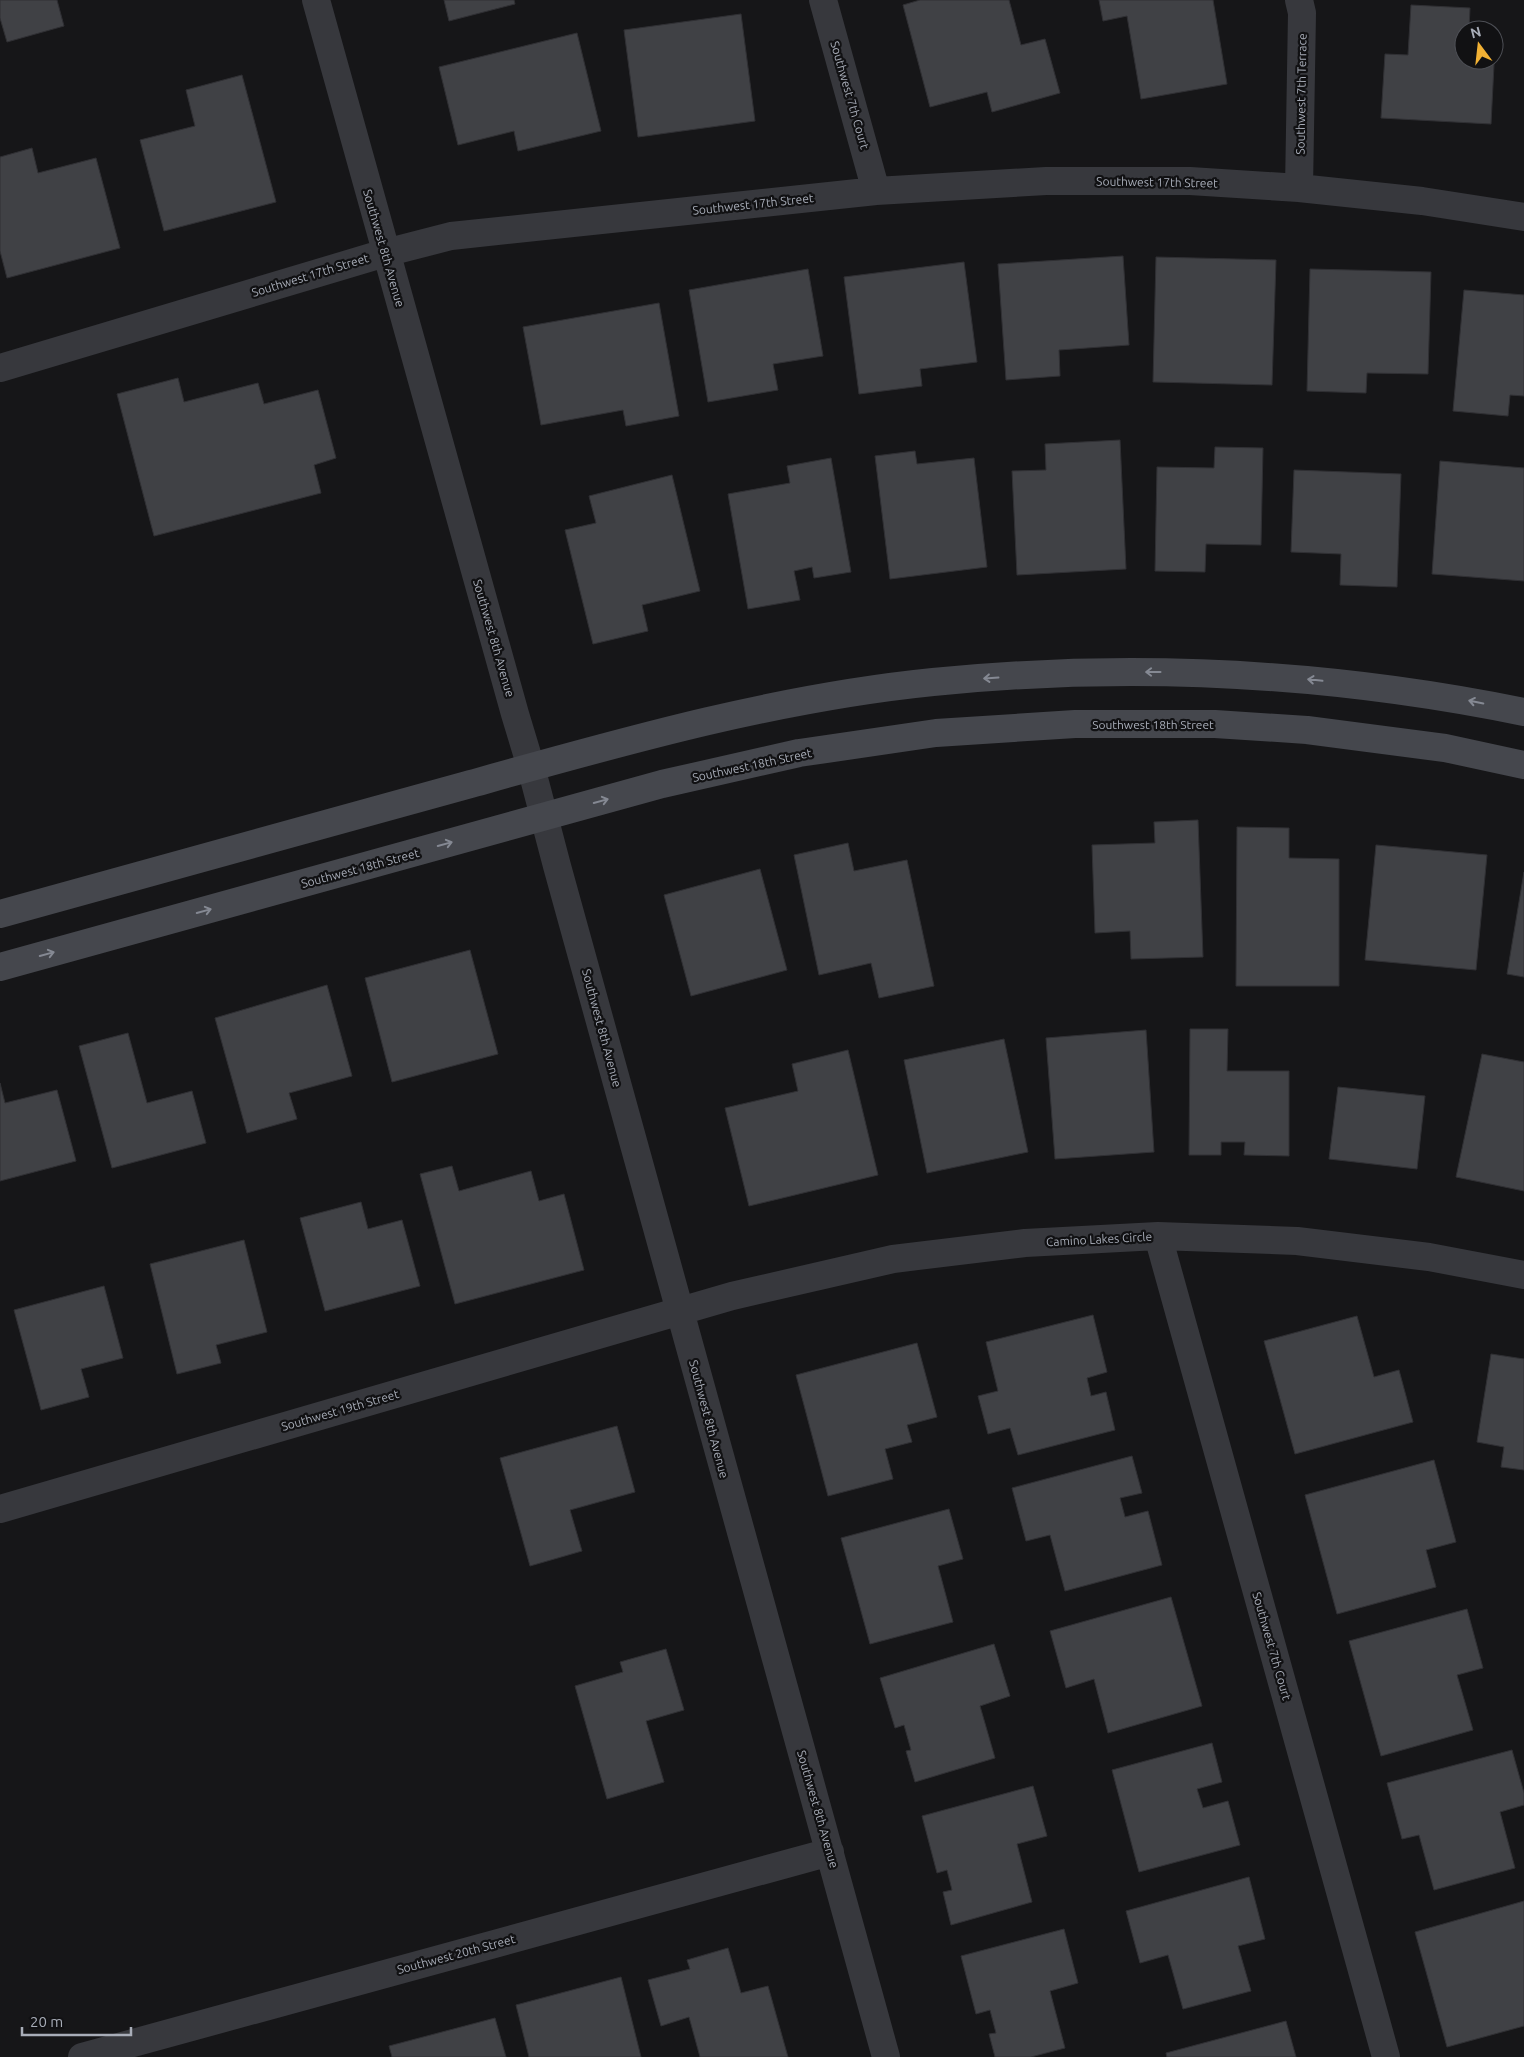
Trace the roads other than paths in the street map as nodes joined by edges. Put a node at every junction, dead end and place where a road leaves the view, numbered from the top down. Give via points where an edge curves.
1 (316, 0) edge
2 (823, 0) edge
3 (1299, 0) edge
4 (1300, 188) junction
5 (876, 191) junction
6 (1524, 217) edge
7 (385, 253) junction
8 (0, 368) edge
9 (1524, 712) edge
10 (1524, 764) edge
11 (531, 767) junction
12 (544, 817) junction
13 (0, 914) edge
14 (0, 967) edge
15 (1158, 1236) junction
16 (1524, 1275) edge
17 (680, 1311) junction
18 (0, 1509) edge
19 (830, 1852) junction
20 (82, 2057) edge
21 (886, 2057) edge
22 (1386, 2057) edge

1 - 7 street, Southwest 8th Avenue
2 - 5 street, Southwest 7th Court
3 - 4 street, Southwest 7th Terrace via 1302,14
4 - 5 street, Southwest 17th Street via 1190,181 1046,181
4 - 6 street, Southwest 17th Street via 1422,201
5 - 7 street, Southwest 17th Street via 450,236
7 - 8 street, Southwest 17th Street
7 - 11 street, Southwest 8th Avenue
9 -> 11 main road via 1454,698 1312,679 1217,672 1074,672 931,682 790,703 650,734
12 -> 10 main road, Southwest 18th Street via 662,784 799,753 936,733 1075,724 1215,724 1307,730 1445,748
11 - 12 street, Southwest 8th Avenue
11 - 13 main road
14 -> 12 main road, Southwest 18th Street
12 - 17 street, Southwest 8th Avenue
15 - 16 street, Camino Lakes Circle via 1297,1241 1429,1256
15 - 17 street, Camino Lakes Circle via 1025,1243 893,1259 752,1290
15 - 22 street, Southwest 7th Court
17 - 18 street, Southwest 19th Street
17 - 19 street, Southwest 8th Avenue
19 - 20 street, Southwest 20th Street
19 - 21 street, Southwest 8th Avenue

